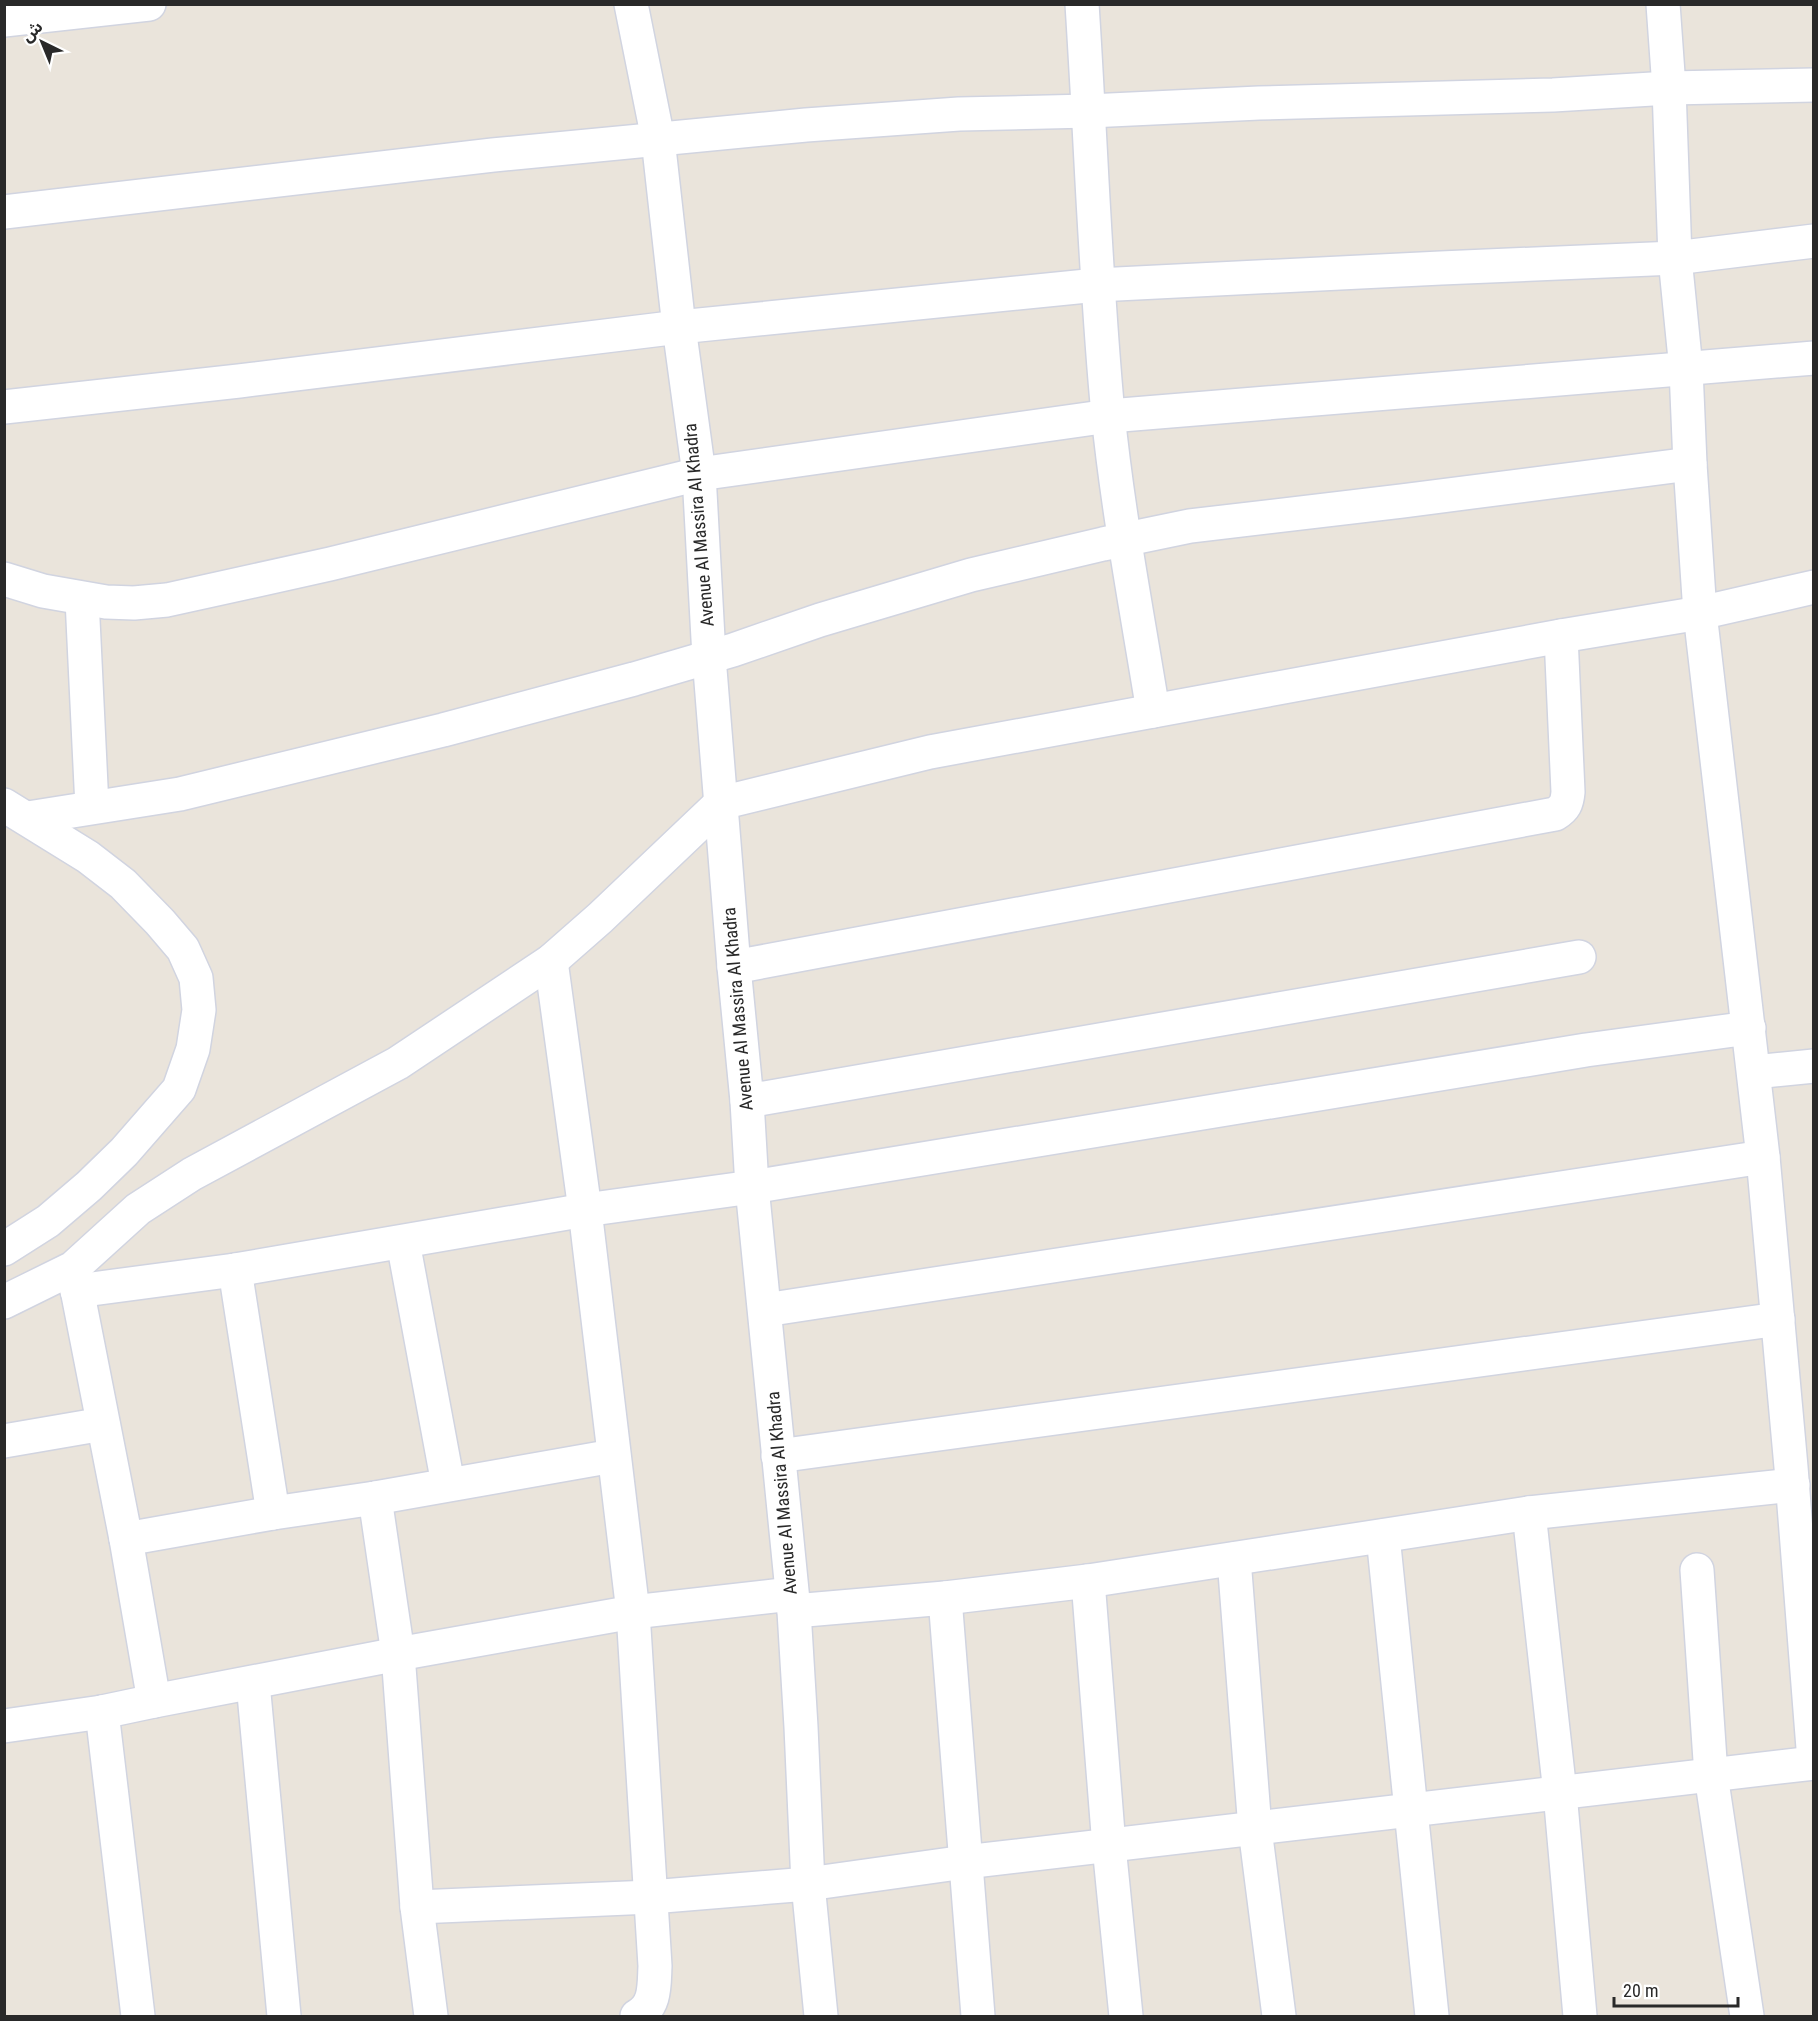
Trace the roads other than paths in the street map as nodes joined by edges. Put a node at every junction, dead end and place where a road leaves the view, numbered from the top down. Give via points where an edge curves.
1 (149, 4) edge
2 (631, 4) edge
3 (1082, 4) edge
4 (1663, 4) edge
5 (40, 11) edge
6 (4, 20) edge
7 (1814, 85) edge
8 (1669, 88) junction
9 (1089, 111) junction
10 (658, 139) junction
11 (4, 212) edge
12 (1814, 241) edge
13 (1676, 258) junction
14 (1097, 285) junction
15 (679, 327) junction
16 (1814, 358) edge
17 (1686, 369) junction
18 (4, 407) edge
19 (1109, 416) junction
20 (1690, 464) junction
21 (699, 474) junction
22 (1125, 540) junction
23 (4, 579) edge
24 (1814, 587) edge
25 (82, 598) junction
26 (1700, 613) junction
27 (1561, 636) junction
28 (709, 657) junction
29 (1153, 711) junction
30 (721, 803) junction
31 (92, 807) junction
32 (16, 812) edge
33 (1579, 957) dead end
34 (551, 961) junction
35 (734, 966) junction
36 (1749, 1028) junction
37 (1814, 1066) edge
38 (1754, 1072) junction
39 (747, 1101) junction
40 (1763, 1157) junction
41 (752, 1187) junction
42 (585, 1210) junction
43 (403, 1242) junction
44 (4, 1249) edge
45 (235, 1270) junction
46 (75, 1279) junction
47 (4, 1302) edge
48 (765, 1310) junction
49 (1778, 1319) junction
50 (103, 1424) junction
51 (4, 1441) edge
52 (613, 1456) junction
53 (778, 1456) junction
54 (448, 1484) junction
55 (1793, 1485) junction
56 (375, 1498) junction
57 (273, 1514) junction
58 (1529, 1514) junction
59 (1383, 1536) junction
60 (126, 1539) junction
61 (1234, 1559) junction
62 (1697, 1570) dead end
63 (1088, 1581) junction
64 (945, 1598) junction
65 (792, 1602) junction
66 (633, 1612) junction
67 (398, 1654) junction
68 (253, 1683) junction
69 (154, 1701) junction
70 (102, 1712) junction
71 (4, 1726) edge
72 (1814, 1762) edge
73 (1711, 1775) junction
74 (1560, 1793) junction
75 (1411, 1810) junction
76 (1256, 1828) junction
77 (1109, 1846) junction
78 (965, 1862) junction
79 (808, 1884) junction
80 (651, 1897) junction
81 (417, 1907) junction
82 (138, 2016) edge
83 (284, 2016) edge
84 (430, 2016) edge
85 (637, 2016) edge
86 (820, 2016) edge
87 (978, 2016) edge
88 (1126, 2016) edge
89 (1279, 2016) edge
90 (1432, 2016) edge
91 (1580, 2016) edge
92 (1747, 2016) edge

1 - 5 street
2 - 10 street, Avenue Al Massira Al Khadra
3 - 9 street
4 - 8 street
5 - 6 street
7 - 8 street
8 - 9 street
8 - 13 street
9 - 10 street via 958,114
9 - 14 street
10 - 11 street
10 - 15 street, Avenue Al Massira Al Khadra
12 - 13 street
13 - 14 street
13 - 17 street
14 - 15 street
14 - 19 street
15 - 18 street
15 - 21 street, Avenue Al Massira Al Khadra
16 - 17 street
17 - 19 street
17 - 20 street
19 - 21 street
19 - 22 street
20 - 22 street via 1231,520
20 - 26 street
21 - 25 street via 342,562 167,600 106,603
21 - 28 street, Avenue Al Massira Al Khadra
22 - 28 street via 960,578
22 - 29 street
23 - 25 street
24 - 26 street
25 - 31 street
26 - 27 street
26 - 36 street
27 - 29 street
27 - 35 street via 1568,792 1567,803 1555,814
28 - 30 street, Avenue Al Massira Al Khadra
28 - 31 street via 260,775 180,794
29 - 30 street via 930,752
30 - 34 street
30 - 35 street, Avenue Al Massira Al Khadra
31 - 32 street
32 - 44 street via 88,857 123,884 160,922 183,949 196,978 199,1010 194,1049 179,1089 89,1186 48,1221
33 - 39 street
34 - 42 street
34 - 46 street via 398,1064 202,1169 147,1203 119,1224
35 - 39 street, Avenue Al Massira Al Khadra
36 - 38 street
36 - 41 street via 1586,1050
37 - 38 street
38 - 40 street
39 - 41 street, Avenue Al Massira Al Khadra
40 - 48 street
40 - 49 street
41 - 42 street
41 - 48 street, Avenue Al Massira Al Khadra
42 - 43 street
42 - 52 street
43 - 45 street
43 - 54 street
45 - 46 street
45 - 57 street
46 - 47 street
46 - 50 street
48 - 53 street, Avenue Al Massira Al Khadra
49 - 53 street
49 - 55 street
50 - 51 street
50 - 60 street
52 - 54 street
52 - 66 street
53 - 65 street, Avenue Al Massira Al Khadra
54 - 56 street
55 - 58 street
55 - 72 street
56 - 57 street
56 - 67 street
57 - 60 street
58 - 59 street
58 - 74 street
59 - 61 street
59 - 75 street
60 - 69 street
61 - 63 street
61 - 76 street
62 - 73 street
63 - 64 street
63 - 77 street
64 - 65 street
64 - 78 street
65 - 66 street
65 - 79 street, Avenue Al Massira Al Khadra
66 - 67 street
66 - 80 street
67 - 68 street
67 - 81 street
68 - 69 street
68 - 83 street
69 - 70 street
70 - 71 street
70 - 82 street
72 - 73 street
73 - 74 street
73 - 92 street
74 - 75 street
74 - 91 street
75 - 76 street
75 - 90 street
76 - 77 street
76 - 89 street
77 - 78 street
77 - 88 street
78 - 79 street
78 - 87 street
79 - 80 street
79 - 86 street, Avenue Al Massira Al Khadra
80 - 81 street
80 - 85 street via 654,1990 646,2009
81 - 84 street

